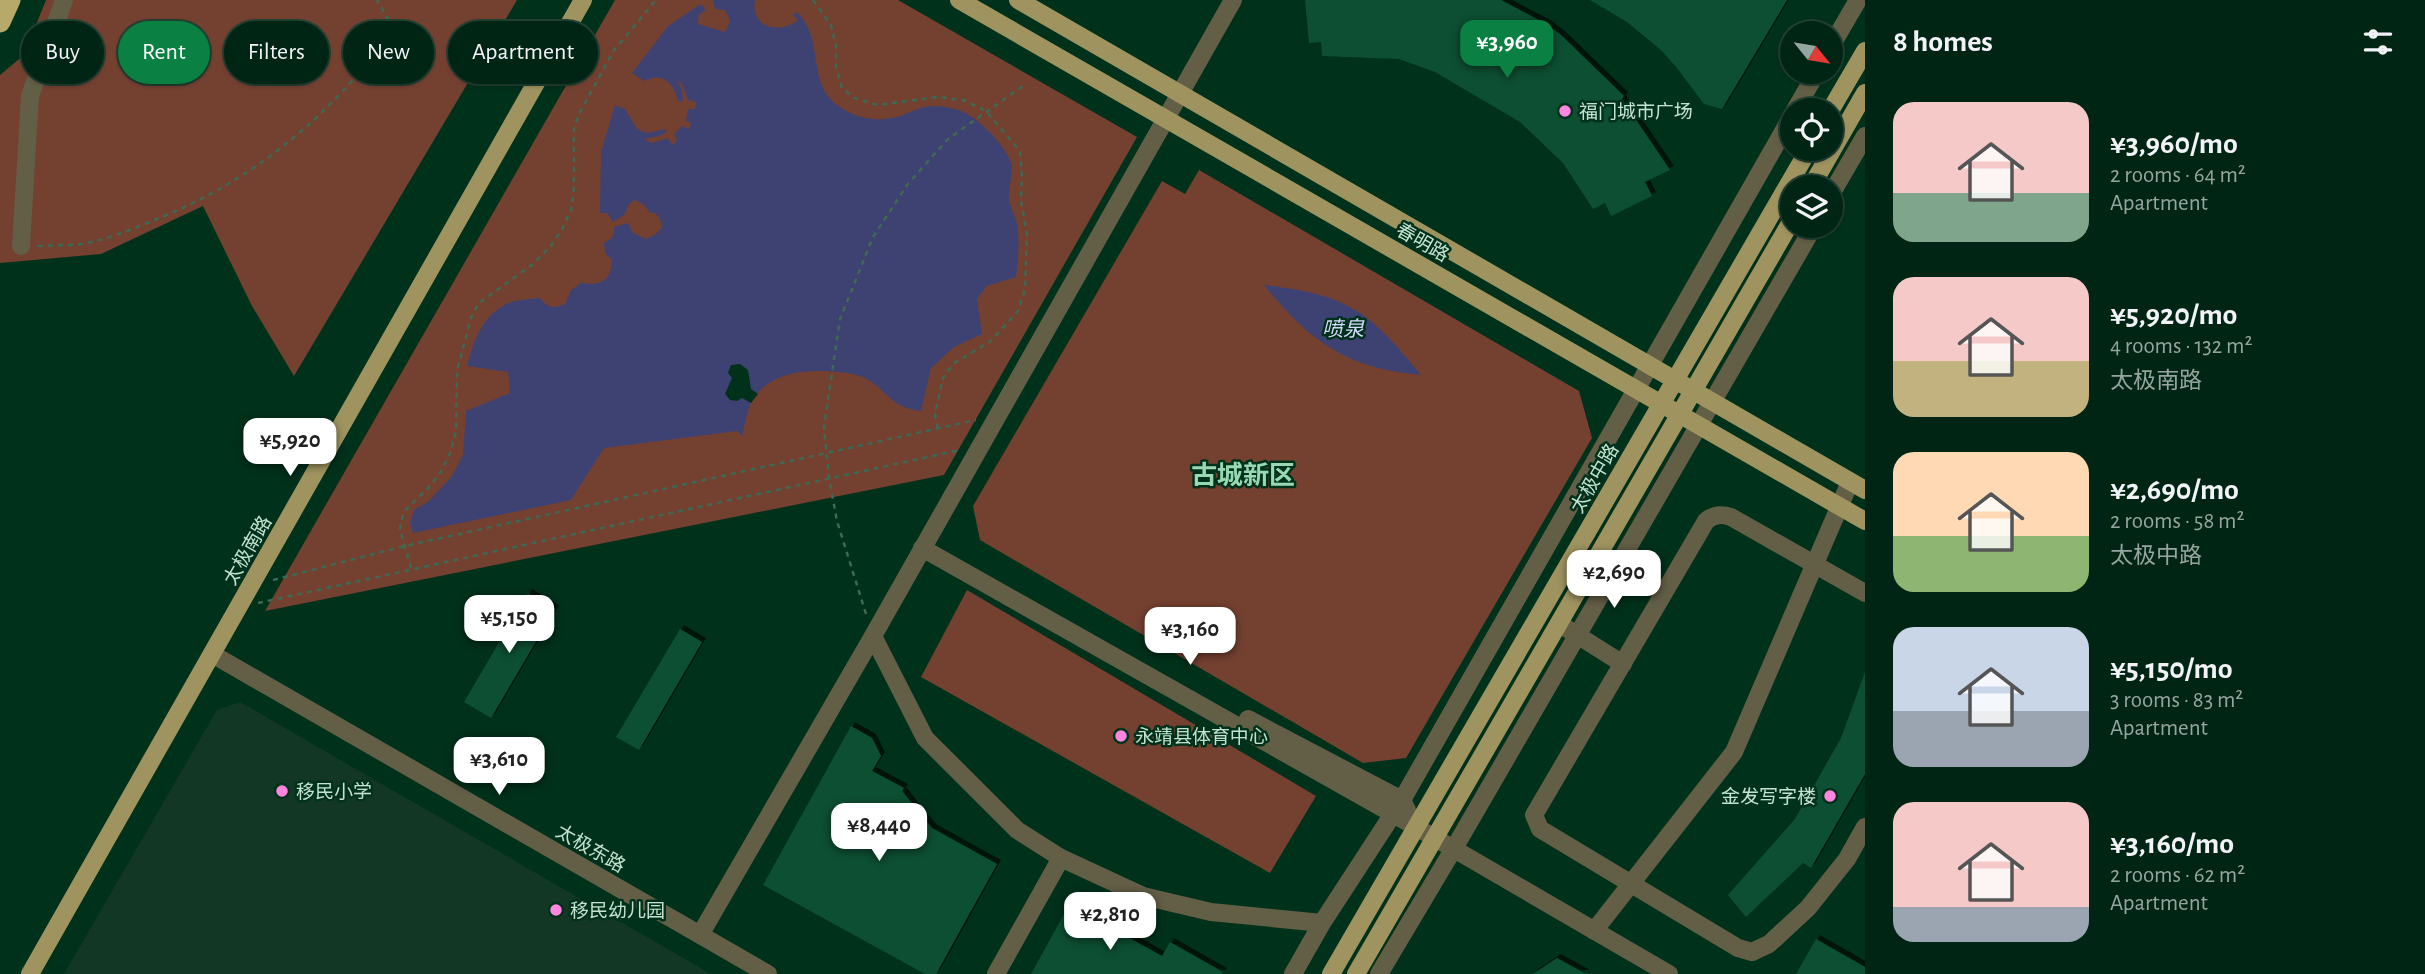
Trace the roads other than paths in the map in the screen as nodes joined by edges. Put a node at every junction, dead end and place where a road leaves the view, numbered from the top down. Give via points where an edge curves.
1 (10, 0) edge
2 (64, 0) edge
3 (583, 0) edge
4 (960, 0) edge
5 (1018, 0) edge
6 (1233, 0) edge
7 (1858, 0) edge
8 (0, 22) edge
9 (1843, 26) edge
10 (1865, 51) edge
11 (1178, 93) junction
12 (1865, 93) edge
13 (1838, 98) edge
14 (1164, 118) junction
15 (1865, 136) edge
16 (1780, 137) edge
17 (1802, 161) edge
18 (1818, 175) edge
19 (1842, 175) edge
20 (1782, 238) edge
21 (1807, 238) edge
22 (21, 246) road end
23 (1650, 365) junction
24 (1676, 380) junction
25 (1637, 390) junction
26 (1694, 391) junction
27 (1713, 402) junction
28 (1661, 404) junction
29 (1680, 415) junction
30 (1699, 426) junction
31 (1858, 486) edge
32 (1840, 507) junction
33 (1865, 522) edge
34 (922, 548) junction
35 (1815, 565) junction
36 (1865, 593) edge
37 (1559, 624) junction
38 (1577, 635) junction
39 (873, 636) junction
40 (212, 654) junction
41 (1623, 664) junction
42 (1397, 807) junction
43 (1416, 827) junction
44 (1865, 827) edge
45 (1435, 838) junction
46 (1453, 849) junction
47 (1061, 858) junction
48 (1631, 884) junction
49 (1322, 923) junction
50 (1594, 931) junction
51 (700, 935) junction
52 (30, 974) edge
53 (768, 974) edge
54 (996, 974) edge
55 (1293, 974) edge
56 (1331, 974) edge
57 (1356, 974) edge
58 (1379, 974) edge
59 (1669, 974) edge

1 - 8 highway
2 - 22 street via 30,96
3 - 40 main road, 太极南路
4 - 14 main road, 春明路
5 - 11 main road, 春明路
6 - 11 street
7 - 9 street
10 - 13 main road
11 - 14 street
11 - 23 main road, 春明路
12 - 18 main road
14 - 25 main road, 春明路
14 - 34 street
15 - 19 street
16 - 23 street
17 - 24 main road, 太极中路
20 - 26 main road
21 - 27 street
23 - 24 main road, 春明路
23 - 25 street
24 - 26 main road, 春明路
24 - 28 main road, 太极中路
25 - 28 main road, 春明路
25 - 42 street
26 - 27 main road, 春明路
26 - 29 main road
27 - 30 street
27 - 31 main road, 春明路
28 - 29 main road, 春明路
28 - 43 main road, 太极中路
29 - 30 main road, 春明路
29 - 37 main road
30 - 32 main road, 春明路
30 - 38 street
31 - 32 street
32 - 33 main road, 春明路
32 - 35 street
34 - 39 street
34 - 42 street
35 - 36 street
35 - 41 street via 1731,517 1710,517
35 - 48 street via 1734,752
37 - 38 street
37 - 45 main road
38 - 41 street
38 - 46 street
39 - 47 street via 925,738 1017,830
39 - 51 street
40 - 51 street, 太极东路
40 - 52 main road, 太极南路
41 - 48 street via 1534,816 1540,829
42 - 43 street
42 - 49 street
43 - 45 street
43 - 56 main road, 太极中路
44 - 48 street via 1847,859 1808,908 1769,944 1752,952
45 - 46 street
45 - 57 main road
46 - 50 street
46 - 58 street
47 - 49 street via 1143,896 1211,912
47 - 54 street
48 - 50 street
49 - 55 street
50 - 59 street
51 - 53 street, 太极东路

